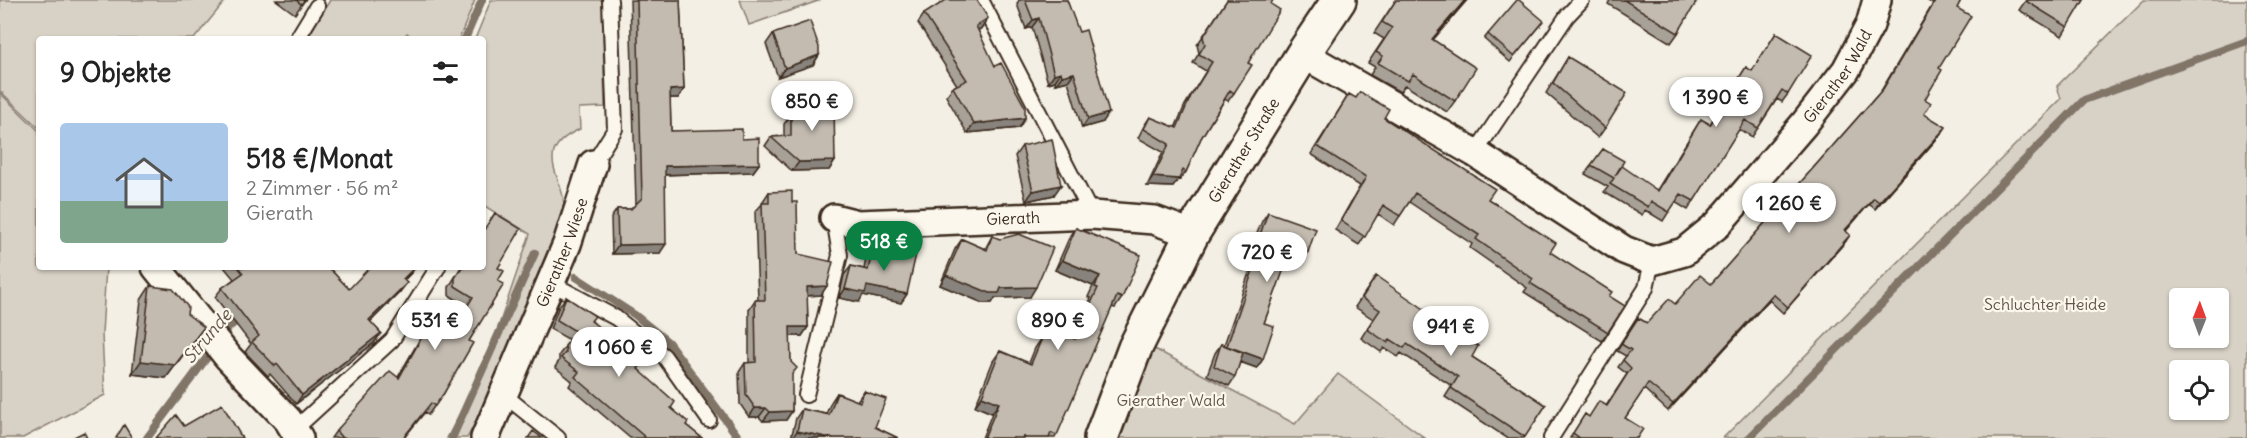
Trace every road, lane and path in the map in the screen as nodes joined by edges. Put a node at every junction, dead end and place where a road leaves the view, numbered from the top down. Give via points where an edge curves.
1 (610, 0) edge
2 (981, 0) edge
3 (1340, 0) edge
4 (1582, 0) edge
5 (1877, 0) edge
6 (317, 6) dead end
7 (299, 36) edge
8 (1303, 54) junction
9 (1475, 153) junction
10 (593, 164) joint
11 (1092, 215) junction
12 (834, 218) joint
13 (1192, 234) junction
14 (1652, 261) junction
15 (158, 270) edge
16 (436, 270) edge
17 (551, 283) junction
18 (504, 395) junction
19 (806, 395) dead end
20 (708, 420) dead end
21 (297, 434) edge
22 (485, 438) edge
23 (558, 438) edge
24 (1101, 438) edge
25 (1551, 438) edge

1 - 10 lane via 615,129
2 - 11 lane
3 - 8 street, Gierather Straße
4 - 9 lane via 1567,16
5 - 14 street, Gierather Wald via 1870,25 1846,70 1790,141 1717,225 1684,252
6 - 7 lane
8 - 9 street
8 - 13 street, Gierather Straße
9 - 14 street via 1615,244
10 - 17 street, Gierather Wiese
11 - 12 street, Gierath via 858,224
11 - 13 street, Gierath via 1154,220
12 - 19 lane via 840,255
13 - 24 street, Gierather Straße via 1135,348
14 - 25 lane via 1646,288
15 - 21 street
16 - 21 lane via 392,340
17 - 18 street, Gierather Wiese
17 - 20 lane via 616,318 664,356
18 - 22 street, Gierather Wiese
18 - 23 lane

